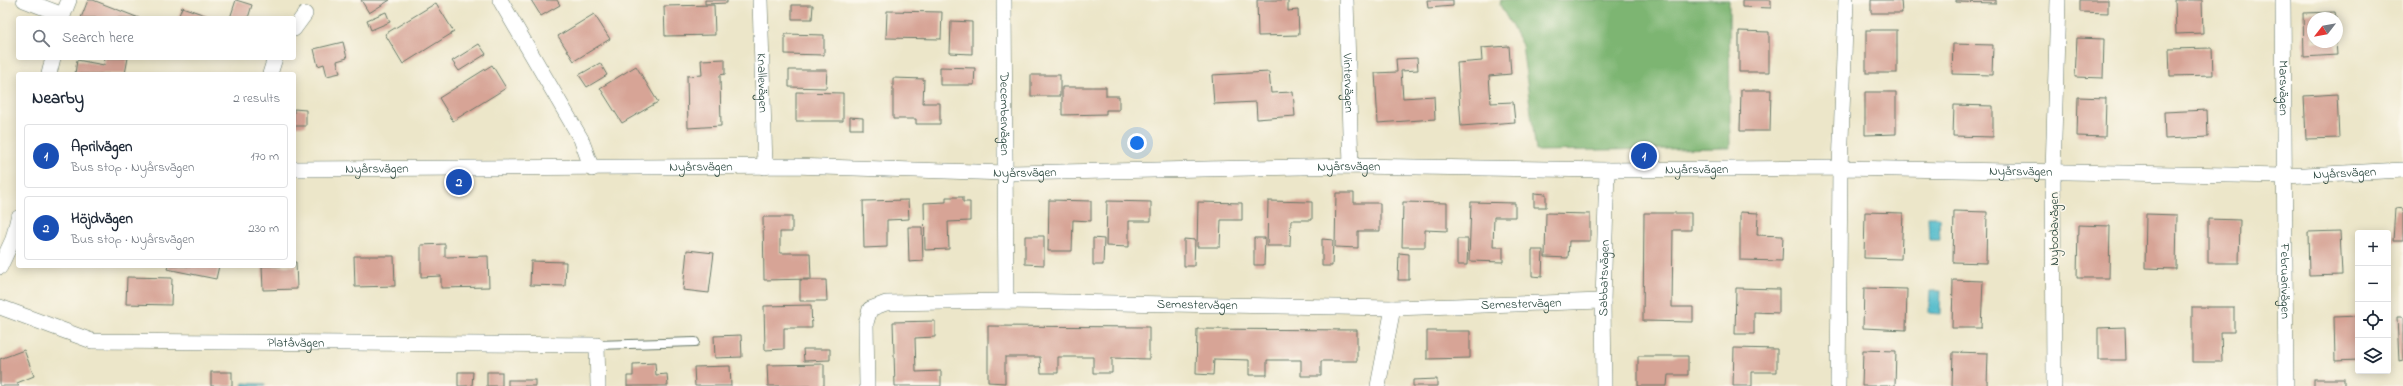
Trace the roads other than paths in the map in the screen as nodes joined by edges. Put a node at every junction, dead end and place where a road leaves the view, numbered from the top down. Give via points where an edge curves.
1 (24, 0) edge
2 (69, 0) edge
3 (500, 0) edge
4 (760, 0) edge
5 (1004, 0) edge
6 (1346, 0) edge
7 (1846, 0) edge
8 (2058, 0) edge
9 (2283, 0) edge
10 (305, 14) dead end
11 (60, 16) edge
12 (62, 16) edge
13 (296, 25) edge
14 (52, 60) edge
15 (274, 60) edge
16 (50, 72) edge
17 (271, 72) edge
18 (1351, 166) junction
19 (765, 167) junction
20 (1840, 168) junction
21 (296, 169) edge
22 (592, 169) junction
23 (1607, 170) junction
24 (2403, 170) edge
25 (2053, 172) junction
26 (1006, 173) junction
27 (2285, 176) junction
28 (16, 226) edge
29 (0, 267) edge
30 (1006, 300) junction
31 (1603, 301) junction
32 (0, 307) edge
33 (1393, 308) junction
34 (695, 342) dead end
35 (597, 345) junction
36 (598, 386) edge
37 (867, 386) edge
38 (1378, 386) edge
39 (1604, 386) edge
40 (1838, 386) edge
41 (2054, 386) edge
42 (2286, 386) edge

1 - 11 street
2 - 12 street
3 - 22 street via 581,139
4 - 19 street, Knallevägen
5 - 26 street, Decembervägen
6 - 18 street, Vintervägen
7 - 20 street
8 - 25 street, Nybodavägen
9 - 27 street, Marsvägen
10 - 13 street
14 - 16 street
15 - 17 street
18 - 23 street, Nyårsvägen
18 - 26 street, Nyårsvägen
19 - 22 street, Nyårsvägen
19 - 26 street, Nyårsvägen
20 - 23 street, Nyårsvägen
20 - 25 street, Nyårsvägen
20 - 40 street
21 - 22 street, Nyårsvägen
23 - 31 street, Sabbatsvägen
24 - 27 street, Nyårsvägen
25 - 27 street, Nyårsvägen
25 - 41 street, Nybodavägen
26 - 30 street, Decembervägen
27 - 42 street, Februarivägen
28 - 29 street
30 - 33 street, Semestervägen
30 - 37 street, Semestervägen via 886,303 870,309 866,323
31 - 33 street, Semestervägen
31 - 39 street, Sabbatsvägen
32 - 35 street, Platåvägen via 92,341
33 - 38 street
34 - 35 lane
35 - 36 street

